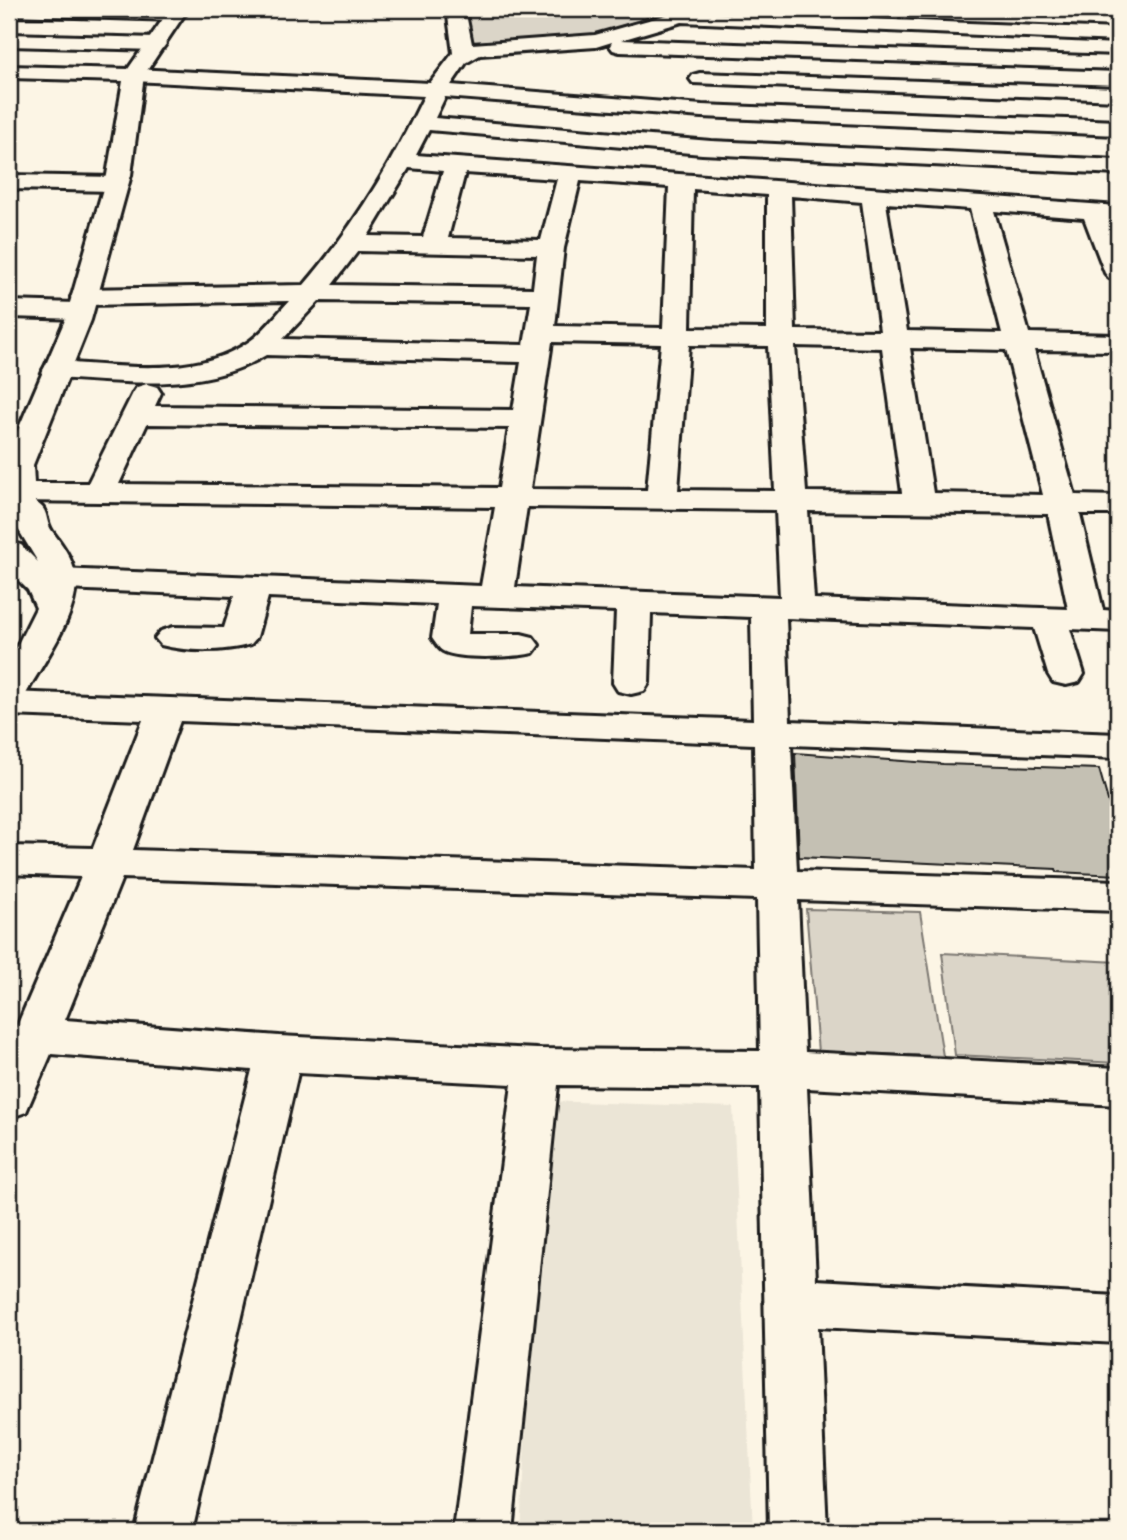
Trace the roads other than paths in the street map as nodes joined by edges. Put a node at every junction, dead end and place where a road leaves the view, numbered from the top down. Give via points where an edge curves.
1 (9, 9) edge
2 (456, 9) edge
3 (177, 12) edge
4 (696, 14) edge
5 (1118, 35) edge
6 (9, 40) edge
7 (156, 44) junction
8 (700, 48) junction
9 (554, 54) junction
10 (460, 55) junction
11 (1118, 63) edge
12 (9, 72) edge
13 (134, 75) junction
14 (696, 75) junction
15 (438, 89) junction
16 (1118, 94) edge
17 (702, 111) junction
18 (421, 123) junction
19 (1118, 128) edge
20 (702, 146) junction
21 (402, 161) junction
22 (456, 165) junction
23 (1118, 167) edge
24 (570, 173) junction
25 (9, 182) edge
26 (686, 182) junction
27 (116, 184) junction
28 (779, 190) junction
29 (873, 195) junction
30 (980, 203) junction
31 (1106, 213) edge
32 (352, 243) junction
33 (435, 244) junction
34 (551, 248) junction
35 (1118, 273) edge
36 (313, 293) junction
37 (545, 296) junction
38 (82, 304) junction
39 (9, 309) edge
40 (676, 335) junction
41 (781, 336) junction
42 (895, 339) junction
43 (1018, 341) junction
44 (1118, 343) edge
45 (538, 344) junction
46 (259, 347) junction
47 (57, 370) junction
48 (156, 375) junction
49 (137, 415) junction
50 (526, 419) junction
51 (100, 492) junction
52 (512, 496) junction
53 (16, 500) edge
54 (662, 500) junction
55 (792, 502) junction
56 (919, 502) junction
57 (1062, 505) junction
58 (1118, 505) edge
59 (9, 552) edge
60 (254, 587) junction
61 (52, 591) junction
62 (455, 595) junction
63 (496, 597) junction
64 (634, 602) junction
65 (783, 608) junction
66 (1049, 619) junction
67 (1103, 621) edge
68 (173, 638) dead end
69 (521, 645) dead end
70 (1066, 674) dead end
71 (631, 683) dead end
72 (9, 692) edge
73 (9, 703) edge
74 (166, 709) junction
75 (770, 732) junction
76 (1118, 746) edge
77 (9, 860) edge
78 (108, 862) junction
79 (776, 884) junction
80 (1118, 896) edge
81 (35, 1035) junction
82 (279, 1054) junction
83 (537, 1067) junction
84 (782, 1069) junction
85 (1118, 1086) edge
86 (9, 1099) edge
87 (790, 1302) junction
88 (1118, 1320) edge
89 (163, 1531) edge
90 (483, 1531) edge
91 (798, 1531) edge

1 - 3 street
2 - 10 street
3 - 7 street
4 - 5 street
4 - 8 street
4 - 9 street
6 - 7 street
7 - 13 street
8 - 9 street
8 - 11 street
8 - 14 street
9 - 10 street via 476,49
10 - 15 street
12 - 13 street
13 - 15 street
13 - 27 street
14 - 16 street
14 - 17 street
15 - 17 street
15 - 18 street
17 - 19 street
17 - 20 street
18 - 20 street
18 - 21 street
20 - 23 street
20 - 26 street
21 - 22 street
21 - 32 street
22 - 24 street
22 - 33 street
24 - 26 street
24 - 34 street
25 - 27 street
26 - 28 street
26 - 40 street
27 - 38 street
28 - 29 street
28 - 41 street
29 - 30 street
29 - 42 street
30 - 31 street
30 - 43 street
31 - 35 street
32 - 33 street
32 - 36 street
33 - 34 street
34 - 37 street
36 - 37 street
36 - 38 street
36 - 46 street
37 - 45 street
38 - 39 street
38 - 47 street
40 - 41 street
40 - 45 street
40 - 54 street
41 - 42 street
41 - 55 street
42 - 43 street
42 - 56 street
43 - 44 street
43 - 57 street
45 - 46 street
45 - 50 street
46 - 48 street via 202,369
47 - 48 street
47 - 53 street
48 - 49 street
49 - 50 street
49 - 51 street
50 - 52 street
51 - 52 street
51 - 53 street
52 - 54 street
52 - 63 street
53 - 61 street via 49,549
54 - 55 street
55 - 56 street
55 - 65 street
56 - 57 street
57 - 58 street
57 - 67 street
59 - 61 street
60 - 61 street
60 - 62 street
60 - 68 street via 239,637
61 - 72 street
62 - 63 street
62 - 69 street via 452,641
63 - 64 street
64 - 65 street
64 - 71 street
65 - 66 street
65 - 75 street
66 - 67 street
66 - 70 street
73 - 74 street
74 - 75 street
74 - 78 street
75 - 76 street
75 - 79 street
77 - 78 street
78 - 79 street
78 - 81 street
79 - 80 street
79 - 84 street
81 - 82 street
81 - 86 street
82 - 83 street
82 - 89 street
83 - 84 street
83 - 90 street
84 - 85 street
84 - 87 street
87 - 88 street
87 - 91 street

